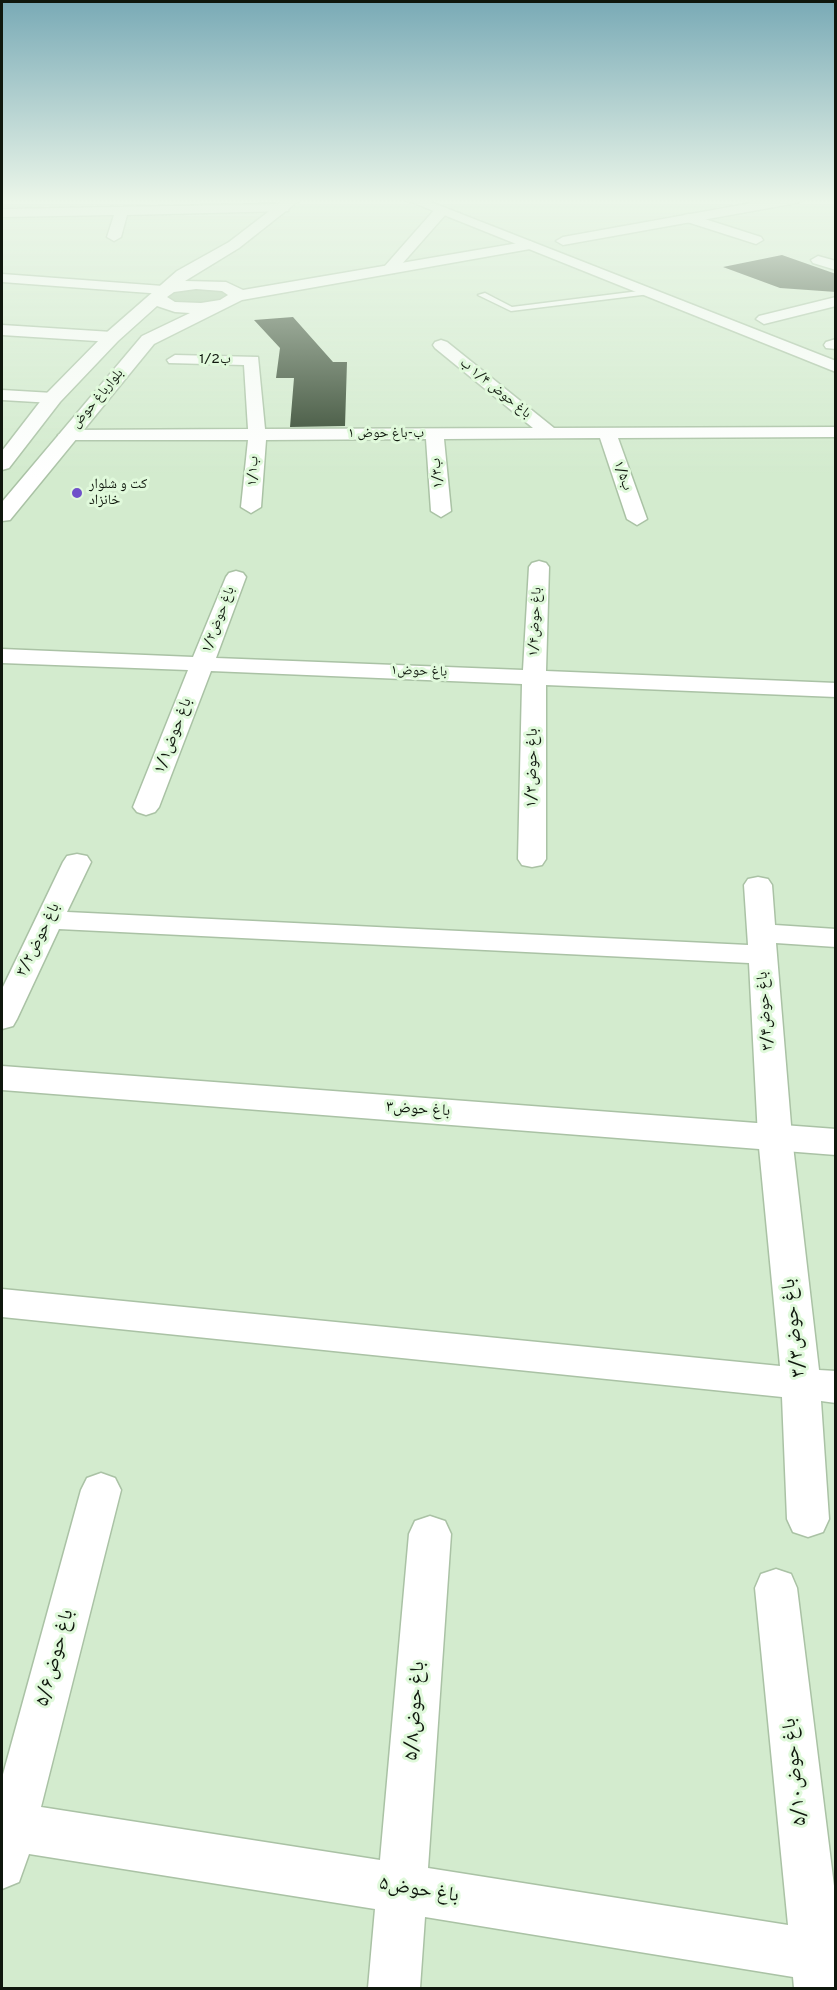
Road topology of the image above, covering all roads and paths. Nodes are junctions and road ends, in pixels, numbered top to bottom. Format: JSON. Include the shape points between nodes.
{"nodes":[{"id":1,"x":163,"y":292,"type":"joint"},
{"id":2,"x":235,"y":292,"type":"edge"},
{"id":3,"x":261,"y":292,"type":"edge"},
{"id":4,"x":647,"y":292,"type":"joint"},
{"id":5,"x":482,"y":295,"type":"dead end"},
{"id":6,"x":237,"y":296,"type":"junction"},
{"id":7,"x":836,"y":301,"type":"edge"},
{"id":8,"x":214,"y":307,"type":"junction"},
{"id":9,"x":511,"y":309,"type":"junction"},
{"id":10,"x":748,"y":313,"type":"dead end"},
{"id":11,"x":532,"y":318,"type":"dead end"},
{"id":12,"x":764,"y":319,"type":"junction"},
{"id":13,"x":2,"y":330,"type":"edge"},
{"id":14,"x":793,"y":330,"type":"dead end"},
{"id":15,"x":112,"y":337,"type":"junction"},
{"id":16,"x":812,"y":338,"type":"dead end"},
{"id":17,"x":441,"y":345,"type":"dead end"},
{"id":18,"x":834,"y":345,"type":"edge"},
{"id":19,"x":175,"y":360,"type":"dead end"},
{"id":20,"x":836,"y":367,"type":"edge"},
{"id":21,"x":2,"y":395,"type":"edge"},
{"id":22,"x":53,"y":398,"type":"junction"},
{"id":23,"x":607,"y":432,"type":"junction"},
{"id":24,"x":836,"y":432,"type":"edge"},
{"id":25,"x":550,"y":433,"type":"junction"},
{"id":26,"x":435,"y":434,"type":"junction"},
{"id":27,"x":66,"y":435,"type":"junction"},
{"id":28,"x":257,"y":435,"type":"junction"},
{"id":29,"x":2,"y":464,"type":"edge"},
{"id":30,"x":251,"y":507,"type":"dead end"},
{"id":31,"x":441,"y":511,"type":"dead end"},
{"id":32,"x":2,"y":515,"type":"edge"},
{"id":33,"x":637,"y":519,"type":"dead end"},
{"id":34,"x":539,"y":567,"type":"dead end"},
{"id":35,"x":236,"y":577,"type":"dead end"},
{"id":36,"x":2,"y":656,"type":"edge"},
{"id":37,"x":202,"y":664,"type":"junction"},
{"id":38,"x":534,"y":677,"type":"junction"},
{"id":39,"x":836,"y":690,"type":"edge"},
{"id":40,"x":146,"y":807,"type":"dead end"},
{"id":41,"x":532,"y":860,"type":"dead end"},
{"id":42,"x":77,"y":862,"type":"dead end"},
{"id":43,"x":758,"y":885,"type":"dead end"},
{"id":44,"x":48,"y":920,"type":"junction"},
{"id":45,"x":836,"y":938,"type":"edge"},
{"id":46,"x":762,"y":944,"type":"junction"},
{"id":47,"x":2,"y":1019,"type":"edge"},
{"id":48,"x":2,"y":1078,"type":"edge"},
{"id":49,"x":775,"y":1137,"type":"junction"},
{"id":50,"x":836,"y":1142,"type":"edge"},
{"id":51,"x":2,"y":1303,"type":"edge"},
{"id":52,"x":818,"y":1386,"type":"edge"},
{"id":53,"x":101,"y":1490,"type":"dead end"},
{"id":54,"x":808,"y":1519,"type":"dead end"},
{"id":55,"x":430,"y":1534,"type":"dead end"},
{"id":56,"x":776,"y":1588,"type":"dead end"},
{"id":57,"x":5,"y":1839,"type":"edge"},
{"id":58,"x":403,"y":1889,"type":"junction"},
{"id":59,"x":824,"y":1967,"type":"edge"},
{"id":60,"x":394,"y":1989,"type":"edge"}],
"edges":[{"from":1,"to":8,"type":"main road","via":[[165,305]]},
{"from":1,"to":15,"type":"main road","name":"بلوارباغ حوض"},
{"from":2,"to":6,"type":"main road"},
{"from":3,"to":6,"type":"main road","name":"بلوارباغ حوض"},
{"from":4,"to":9,"type":"lane"},
{"from":4,"to":20,"type":"main road"},
{"from":5,"to":9,"type":"lane"},
{"from":6,"to":8,"type":"main road","name":"بلوارباغ حوض"},
{"from":7,"to":12,"type":"street"},
{"from":8,"to":27,"type":"main road","name":"بلوارباغ حوض","via":[[148,340]]},
{"from":9,"to":11,"type":"lane"},
{"from":10,"to":12,"type":"main road"},
{"from":12,"to":14,"type":"main road"},
{"from":13,"to":15,"type":"street"},
{"from":15,"to":22,"type":"main road","name":"بلوارباغ حوض"},
{"from":16,"to":18,"type":"main road"},
{"from":17,"to":25,"type":"street","name":"باغ حوض ۱/۴ ب"},
{"from":19,"to":28,"type":"street","name":"1/2ب","via":[[252,360]]},
{"from":21,"to":22,"type":"street"},
{"from":22,"to":29,"type":"main road","name":"بلوارباغ حوض"},
{"from":23,"to":24,"type":"street","name":"۱ ب-باغ حوض"},
{"from":23,"to":25,"type":"street","name":"۱ ب-باغ حوض"},
{"from":23,"to":33,"type":"street","name":"ب۱/۵"},
{"from":25,"to":26,"type":"street","name":"۱ ب-باغ حوض"},
{"from":26,"to":28,"type":"street","name":"۱ ب-باغ حوض"},
{"from":26,"to":31,"type":"street","name":"ب۱/۳"},
{"from":27,"to":28,"type":"street","name":"۱ ب-باغ حوض"},
{"from":27,"to":32,"type":"main road","name":"بلوارباغ حوض"},
{"from":28,"to":30,"type":"street","name":"ب۱/۱"},
{"from":34,"to":38,"type":"street","name":"باغ حوض۱/۴"},
{"from":35,"to":37,"type":"street","name":"باغ حوض۱/۲"},
{"from":36,"to":37,"type":"street","name":"باغ حوض۱"},
{"from":37,"to":38,"type":"street","name":"باغ حوض۱"},
{"from":37,"to":40,"type":"street","name":"باغ حوض۱/۱"},
{"from":38,"to":39,"type":"street","name":"باغ حوض۱"},
{"from":38,"to":41,"type":"street","name":"باغ حوض۱/۳"},
{"from":42,"to":44,"type":"street","name":"باغ حوض۳/۲"},
{"from":43,"to":46,"type":"street","name":"باغ حوض۳/۴"},
{"from":44,"to":46,"type":"street"},
{"from":44,"to":47,"type":"street","name":"باغ حوض۳/۲"},
{"from":45,"to":46,"type":"street"},
{"from":46,"to":49,"type":"street","name":"باغ حوض۳/۴"},
{"from":48,"to":49,"type":"main road","name":"باغ حوض۳"},
{"from":49,"to":50,"type":"main road","name":"باغ حوض۳"},
{"from":49,"to":52,"type":"street","name":"باغ حوض۳/۳"},
{"from":51,"to":52,"type":"street"},
{"from":52,"to":54,"type":"street","name":"باغ حوض۳/۳"},
{"from":53,"to":57,"type":"street","name":"باغ حوض۵/۶"},
{"from":55,"to":58,"type":"street","name":"باغ حوض۵/۸"},
{"from":56,"to":59,"type":"street","name":"باغ حوض۵/۱۰"},
{"from":57,"to":58,"type":"street","name":"باغ حوض۵"},
{"from":58,"to":59,"type":"street","name":"باغ حوض۵"},
{"from":58,"to":60,"type":"street","name":"باغ حوض۵/۸"}]}
